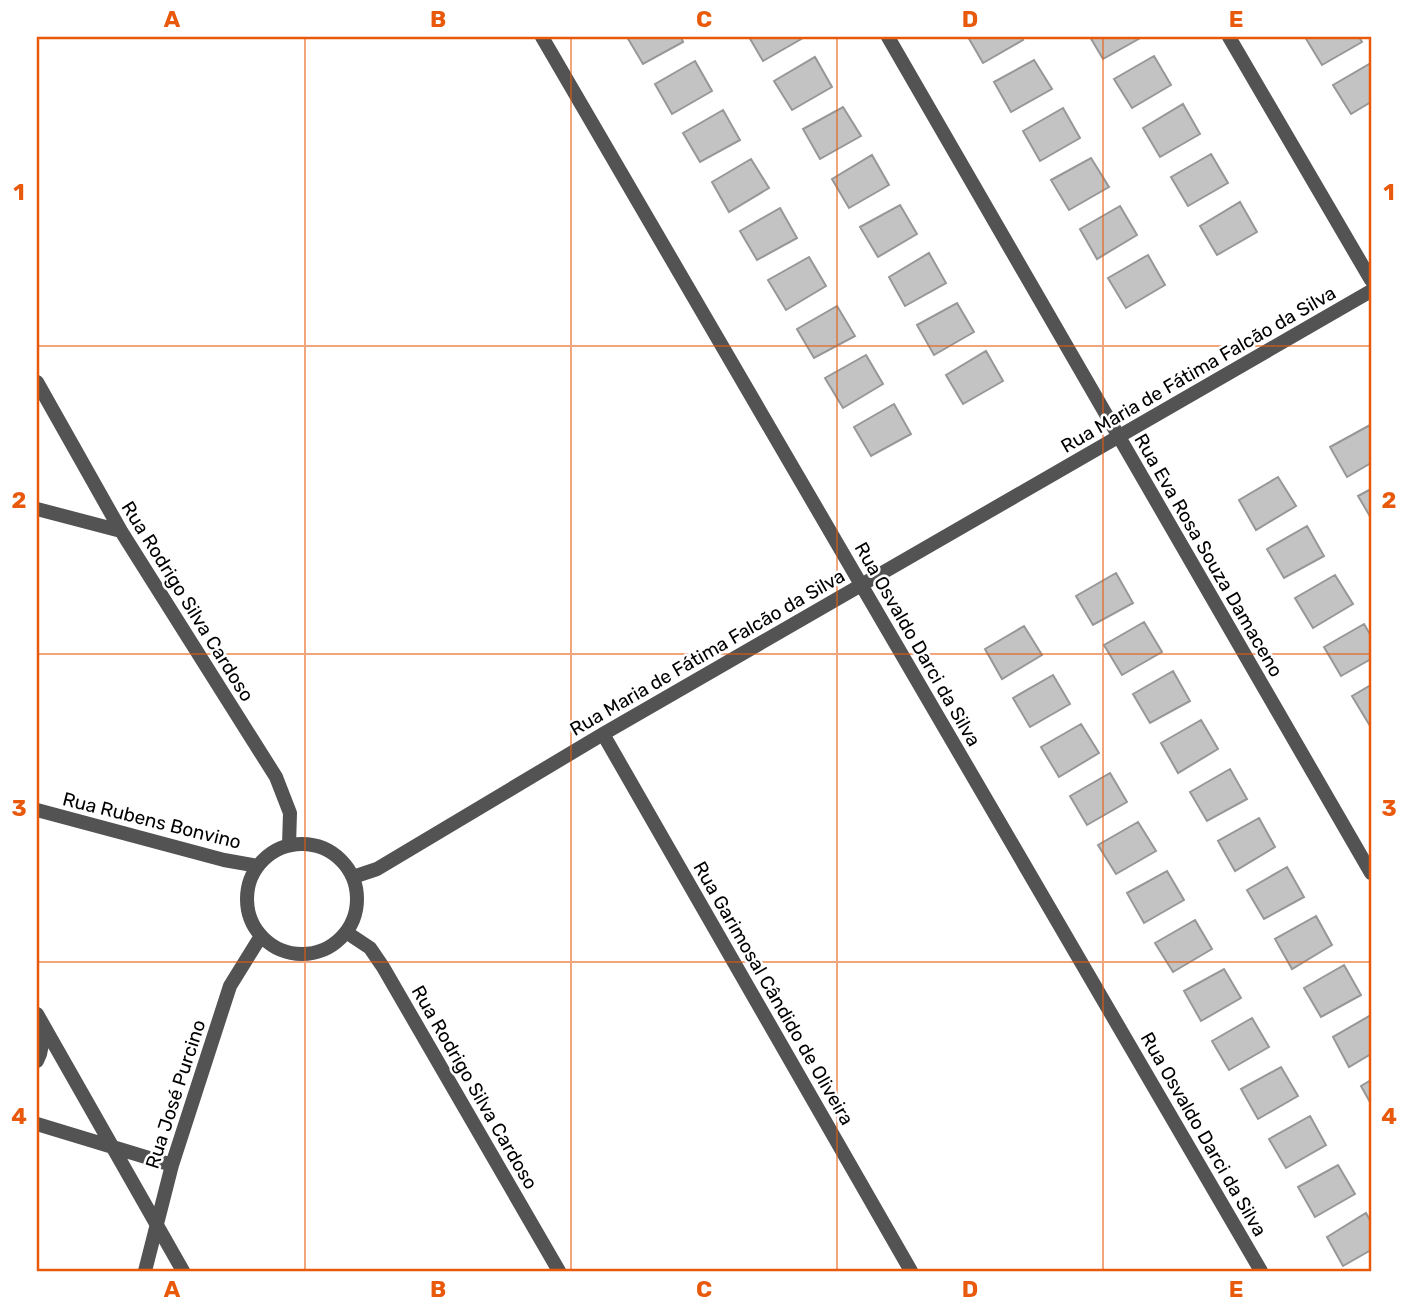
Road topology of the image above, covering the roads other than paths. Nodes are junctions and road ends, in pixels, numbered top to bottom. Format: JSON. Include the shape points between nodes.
{"nodes":[{"id":1,"x":542,"y":37,"type":"edge"},
{"id":2,"x":888,"y":37,"type":"edge"},
{"id":3,"x":1229,"y":37,"type":"edge"},
{"id":4,"x":1371,"y":280,"type":"edge"},
{"id":5,"x":1371,"y":291,"type":"edge"},
{"id":6,"x":37,"y":382,"type":"edge"},
{"id":7,"x":1119,"y":436,"type":"junction"},
{"id":8,"x":37,"y":509,"type":"edge"},
{"id":9,"x":121,"y":531,"type":"junction"},
{"id":10,"x":862,"y":585,"type":"junction"},
{"id":11,"x":603,"y":734,"type":"junction"},
{"id":12,"x":37,"y":810,"type":"edge"},
{"id":13,"x":289,"y":845,"type":"junction"},
{"id":14,"x":257,"y":866,"type":"junction"},
{"id":15,"x":1371,"y":873,"type":"edge"},
{"id":16,"x":353,"y":877,"type":"junction"},
{"id":17,"x":346,"y":932,"type":"junction"},
{"id":18,"x":261,"y":936,"type":"junction"},
{"id":19,"x":37,"y":1014,"type":"edge"},
{"id":20,"x":46,"y":1030,"type":"junction"},
{"id":21,"x":37,"y":1061,"type":"edge"},
{"id":22,"x":37,"y":1124,"type":"edge"},
{"id":23,"x":113,"y":1147,"type":"junction"},
{"id":24,"x":172,"y":1165,"type":"junction"},
{"id":25,"x":156,"y":1223,"type":"junction"},
{"id":26,"x":145,"y":1271,"type":"edge"},
{"id":27,"x":183,"y":1271,"type":"edge"},
{"id":28,"x":559,"y":1271,"type":"edge"},
{"id":29,"x":911,"y":1271,"type":"edge"},
{"id":30,"x":1261,"y":1271,"type":"edge"}],
"edges":[{"from":1,"to":10,"type":"street","name":"Rua Osvaldo Darci da Silva"},
{"from":2,"to":7,"type":"street","name":"Rua Eva Rosa Souza Damaceno"},
{"from":3,"to":4,"type":"street"},
{"from":5,"to":7,"type":"street","name":"Rua Maria de Fátima Falcão da Silva"},
{"from":6,"to":9,"type":"street","name":"Rua Rodrigo Silva Cardoso"},
{"from":7,"to":10,"type":"street","name":"Rua Maria de Fátima Falcão da Silva"},
{"from":7,"to":15,"type":"street","name":"Rua Eva Rosa Souza Damaceno"},
{"from":8,"to":9,"type":"street"},
{"from":9,"to":13,"type":"street","name":"Rua Rodrigo Silva Cardoso","via":[[276,777],[290,813]]},
{"from":10,"to":11,"type":"street","name":"Rua Maria de Fátima Falcão da Silva"},
{"from":10,"to":30,"type":"street","name":"Rua Osvaldo Darci da Silva"},
{"from":11,"to":16,"type":"street","name":"Rua Maria de Fátima Falcão da Silva","via":[[377,869]]},
{"from":11,"to":29,"type":"street","name":"Rua Garimosal Cândido de Oliveira"},
{"from":12,"to":14,"type":"street","name":"Rua Rubens Bonvino"},
{"from":13,"to":14,"type":"street"},
{"from":13,"to":16,"type":"street","via":[[327,849],[343,861]]},
{"from":14,"to":18,"type":"street","via":[[248,882],[246,902],[250,920]]},
{"from":16,"to":17,"type":"street","via":[[358,896]]},
{"from":17,"to":18,"type":"street","via":[[314,953],[295,954],[276,948]]},
{"from":17,"to":28,"type":"street","name":"Rua Rodrigo Silva Cardoso","via":[[370,947],[383,967]]},
{"from":18,"to":24,"type":"street","name":"Rua José Purcino","via":[[230,986]]},
{"from":19,"to":20,"type":"street"},
{"from":20,"to":21,"type":"street"},
{"from":20,"to":23,"type":"street"},
{"from":22,"to":23,"type":"street"},
{"from":23,"to":24,"type":"street"},
{"from":23,"to":25,"type":"street"},
{"from":24,"to":25,"type":"street","name":"Rua José Purcino"},
{"from":25,"to":26,"type":"street","name":"Rua José Purcino"},
{"from":25,"to":27,"type":"street"}]}
